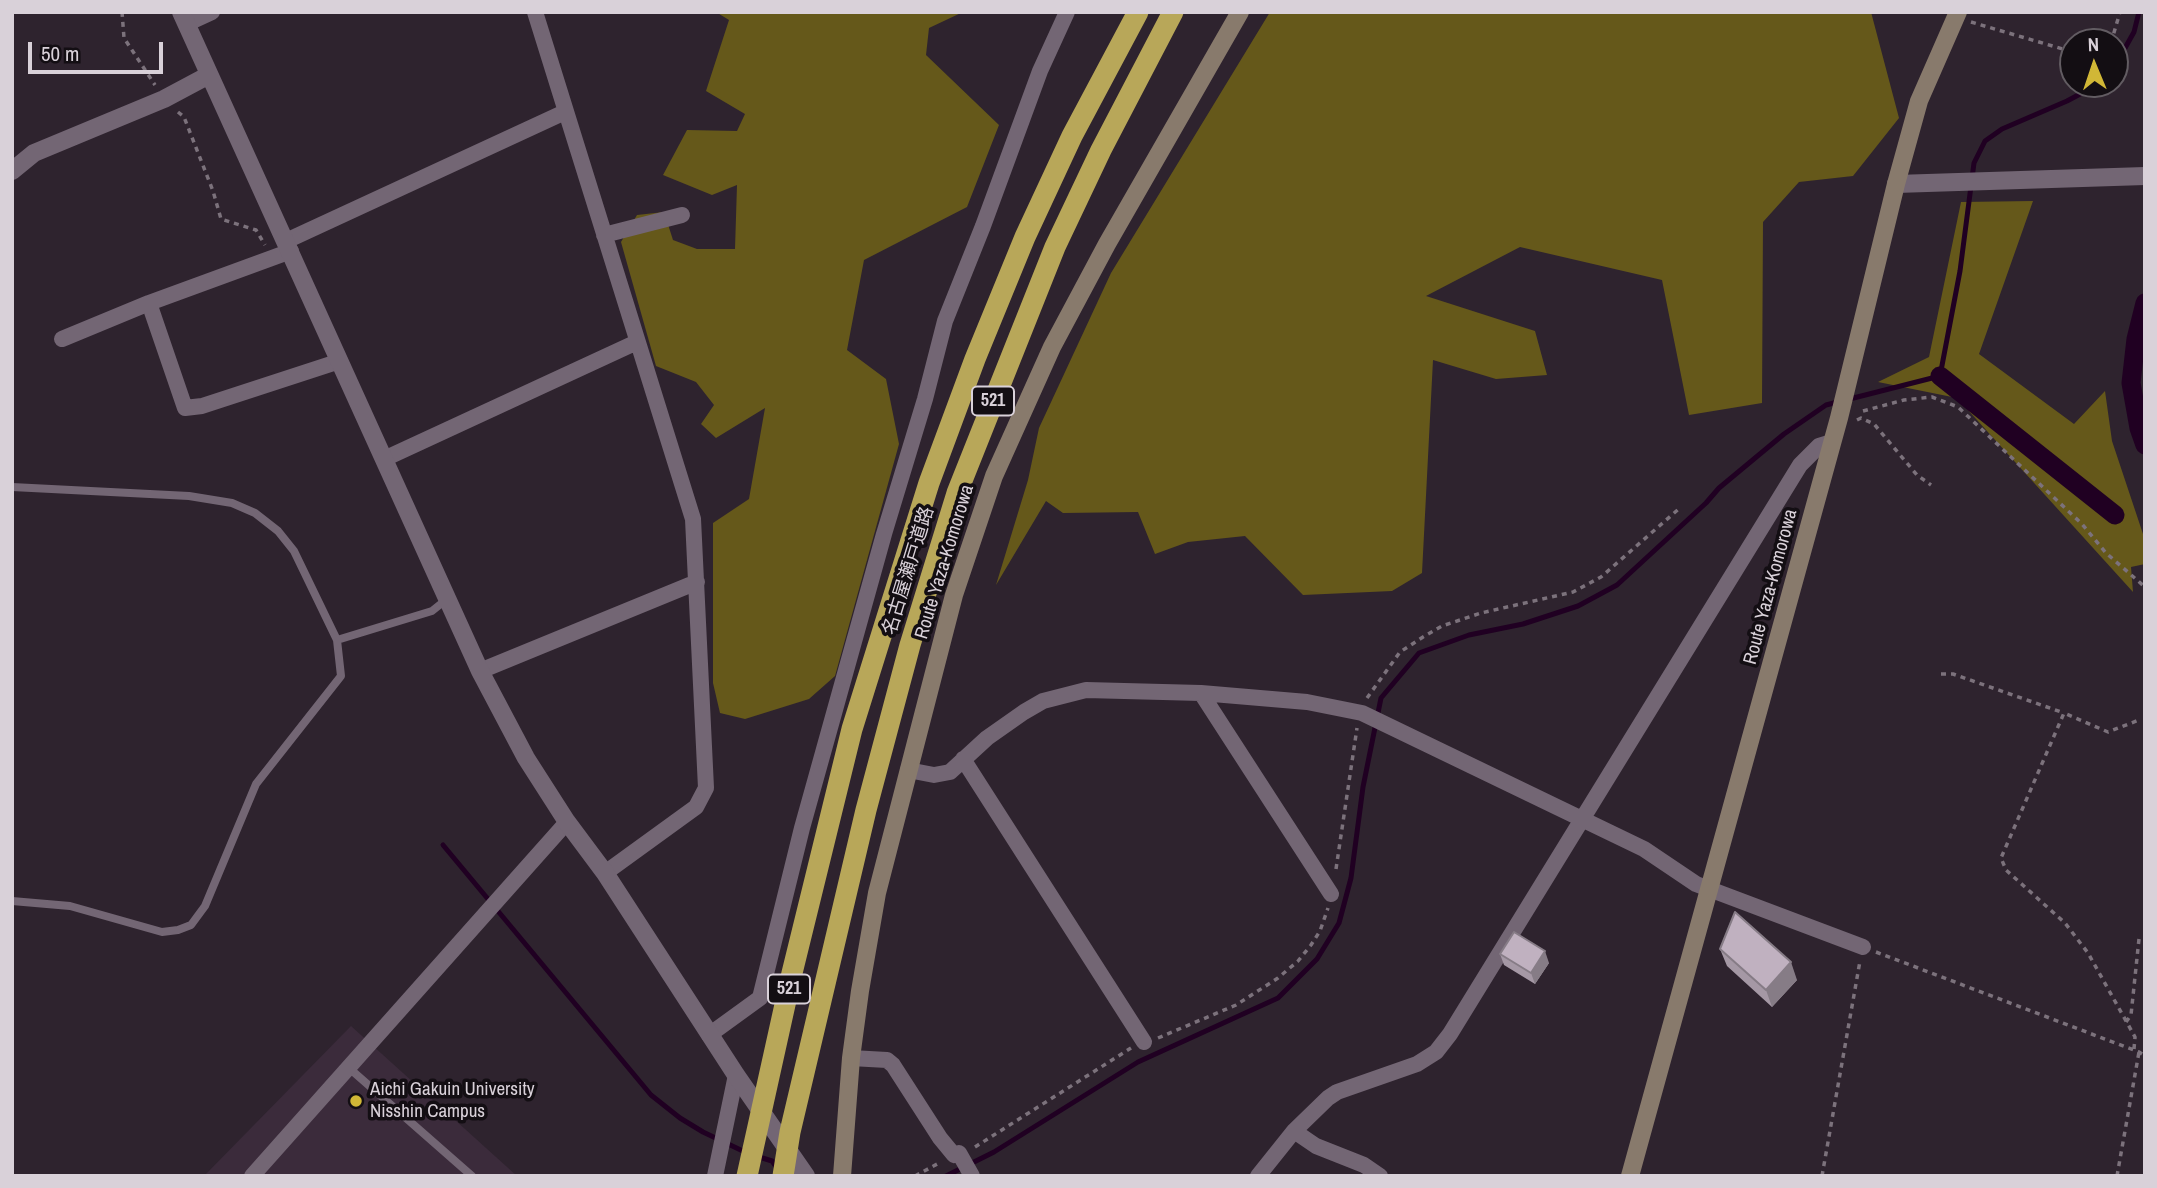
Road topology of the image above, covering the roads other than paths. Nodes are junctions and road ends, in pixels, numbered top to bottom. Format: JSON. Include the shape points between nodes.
{"nodes":[{"id":1,"x":212,"y":12,"type":"edge"},
{"id":2,"x":535,"y":12,"type":"edge"},
{"id":3,"x":1067,"y":12,"type":"edge"},
{"id":4,"x":1138,"y":12,"type":"edge"},
{"id":5,"x":1173,"y":12,"type":"edge"},
{"id":6,"x":1240,"y":12,"type":"edge"},
{"id":7,"x":1956,"y":15,"type":"edge"},
{"id":8,"x":184,"y":18,"type":"edge"},
{"id":9,"x":209,"y":75,"type":"junction"},
{"id":10,"x":565,"y":112,"type":"junction"},
{"id":11,"x":12,"y":172,"type":"edge"},
{"id":12,"x":2145,"y":176,"type":"edge"},
{"id":13,"x":1896,"y":184,"type":"junction"},
{"id":14,"x":682,"y":215,"type":"dead end"},
{"id":15,"x":604,"y":235,"type":"junction"},
{"id":16,"x":288,"y":246,"type":"junction"},
{"id":17,"x":149,"y":303,"type":"junction"},
{"id":18,"x":62,"y":339,"type":"dead end"},
{"id":19,"x":637,"y":342,"type":"junction"},
{"id":20,"x":340,"y":361,"type":"junction"},
{"id":21,"x":1832,"y":442,"type":"junction"},
{"id":22,"x":384,"y":459,"type":"junction"},
{"id":23,"x":12,"y":487,"type":"edge"},
{"id":24,"x":697,"y":582,"type":"junction"},
{"id":25,"x":447,"y":599,"type":"junction"},
{"id":26,"x":337,"y":640,"type":"junction"},
{"id":27,"x":480,"y":671,"type":"junction"},
{"id":28,"x":1201,"y":693,"type":"junction"},
{"id":29,"x":964,"y":759,"type":"junction"},
{"id":30,"x":908,"y":770,"type":"junction"},
{"id":31,"x":1580,"y":819,"type":"junction"},
{"id":32,"x":567,"y":821,"type":"junction"},
{"id":33,"x":605,"y":873,"type":"junction"},
{"id":34,"x":1711,"y":889,"type":"junction"},
{"id":35,"x":1331,"y":894,"type":"dead end"},
{"id":36,"x":12,"y":901,"type":"edge"},
{"id":37,"x":1863,"y":947,"type":"road end"},
{"id":38,"x":709,"y":1035,"type":"junction"},
{"id":39,"x":1144,"y":1042,"type":"dead end"},
{"id":40,"x":851,"y":1058,"type":"junction"},
{"id":41,"x":349,"y":1068,"type":"junction"},
{"id":42,"x":736,"y":1075,"type":"junction"},
{"id":43,"x":1294,"y":1131,"type":"junction"},
{"id":44,"x":972,"y":1175,"type":"edge"},
{"id":45,"x":252,"y":1176,"type":"edge"},
{"id":46,"x":472,"y":1176,"type":"edge"},
{"id":47,"x":715,"y":1176,"type":"edge"},
{"id":48,"x":747,"y":1176,"type":"edge"},
{"id":49,"x":783,"y":1176,"type":"edge"},
{"id":50,"x":806,"y":1176,"type":"edge"},
{"id":51,"x":842,"y":1176,"type":"edge"},
{"id":52,"x":1258,"y":1176,"type":"edge"},
{"id":53,"x":1380,"y":1176,"type":"edge"},
{"id":54,"x":1630,"y":1176,"type":"edge"}],
"edges":[{"from":1,"to":8,"type":"street"},
{"from":2,"to":10,"type":"street"},
{"from":3,"to":38,"type":"street","via":[[945,321],[802,828],[760,998]]},
{"from":4,"to":48,"type":"highway","name":"名古屋瀬戸道路","number":"521","via":[[1025,237],[929,483],[852,729]]},
{"from":5,"to":49,"type":"highway","name":"名古屋瀬戸道路","number":"521","via":[[1055,247],[954,505],[866,810]]},
{"from":6,"to":30,"type":"main road","name":"Route Yaza-Komorowa","via":[[1052,347],[994,476],[954,594]]},
{"from":7,"to":13,"type":"main road","name":"Route Yaza-Komorowa","via":[[1919,101]]},
{"from":8,"to":9,"type":"street"},
{"from":9,"to":11,"type":"street","via":[[164,99],[34,153]]},
{"from":9,"to":16,"type":"street"},
{"from":10,"to":15,"type":"street"},
{"from":10,"to":16,"type":"street"},
{"from":12,"to":13,"type":"street"},
{"from":13,"to":21,"type":"main road","name":"Route Yaza-Komorowa"},
{"from":14,"to":15,"type":"street"},
{"from":15,"to":19,"type":"street"},
{"from":16,"to":17,"type":"street","via":[[273,257]]},
{"from":16,"to":20,"type":"street"},
{"from":17,"to":18,"type":"street"},
{"from":17,"to":20,"type":"street","via":[[185,408],[202,407]]},
{"from":19,"to":22,"type":"street"},
{"from":19,"to":24,"type":"street","via":[[693,519]]},
{"from":20,"to":22,"type":"street"},
{"from":21,"to":31,"type":"street","via":[[1819,446],[1800,465]]},
{"from":21,"to":34,"type":"main road","name":"Route Yaza-Komorowa"},
{"from":22,"to":25,"type":"street"},
{"from":23,"to":26,"type":"lane","via":[[189,496],[232,503],[255,513],[294,551]]},
{"from":24,"to":27,"type":"street"},
{"from":24,"to":33,"type":"street","via":[[706,788],[696,807]]},
{"from":25,"to":26,"type":"lane","via":[[432,611]]},
{"from":25,"to":27,"type":"street"},
{"from":26,"to":36,"type":"lane","via":[[341,676],[256,784],[205,906],[191,925],[162,932],[70,906]]},
{"from":27,"to":32,"type":"street","via":[[526,758]]},
{"from":28,"to":29,"type":"street","via":[[1086,690],[1062,695],[1024,712]]},
{"from":28,"to":31,"type":"street","via":[[1307,702],[1362,713]]},
{"from":28,"to":35,"type":"street"},
{"from":29,"to":30,"type":"street","via":[[943,774]]},
{"from":29,"to":39,"type":"street"},
{"from":30,"to":40,"type":"main road","name":"Route Yaza-Komorowa","via":[[877,893]]},
{"from":31,"to":34,"type":"street","via":[[1644,849]]},
{"from":31,"to":43,"type":"street","via":[[1436,1052],[1337,1092]]},
{"from":32,"to":33,"type":"street"},
{"from":32,"to":41,"type":"street"},
{"from":33,"to":38,"type":"street"},
{"from":34,"to":37,"type":"street"},
{"from":34,"to":54,"type":"main road","name":"Route Yaza-Komorowa"},
{"from":38,"to":42,"type":"street"},
{"from":40,"to":44,"type":"street","via":[[887,1060],[893,1065],[940,1138],[954,1155],[959,1153]]},
{"from":40,"to":51,"type":"main road","name":"Route Yaza-Komorowa"},
{"from":41,"to":45,"type":"street"},
{"from":41,"to":46,"type":"lane"},
{"from":42,"to":47,"type":"street"},
{"from":42,"to":50,"type":"street"},
{"from":43,"to":52,"type":"street"},
{"from":43,"to":53,"type":"street"}]}
